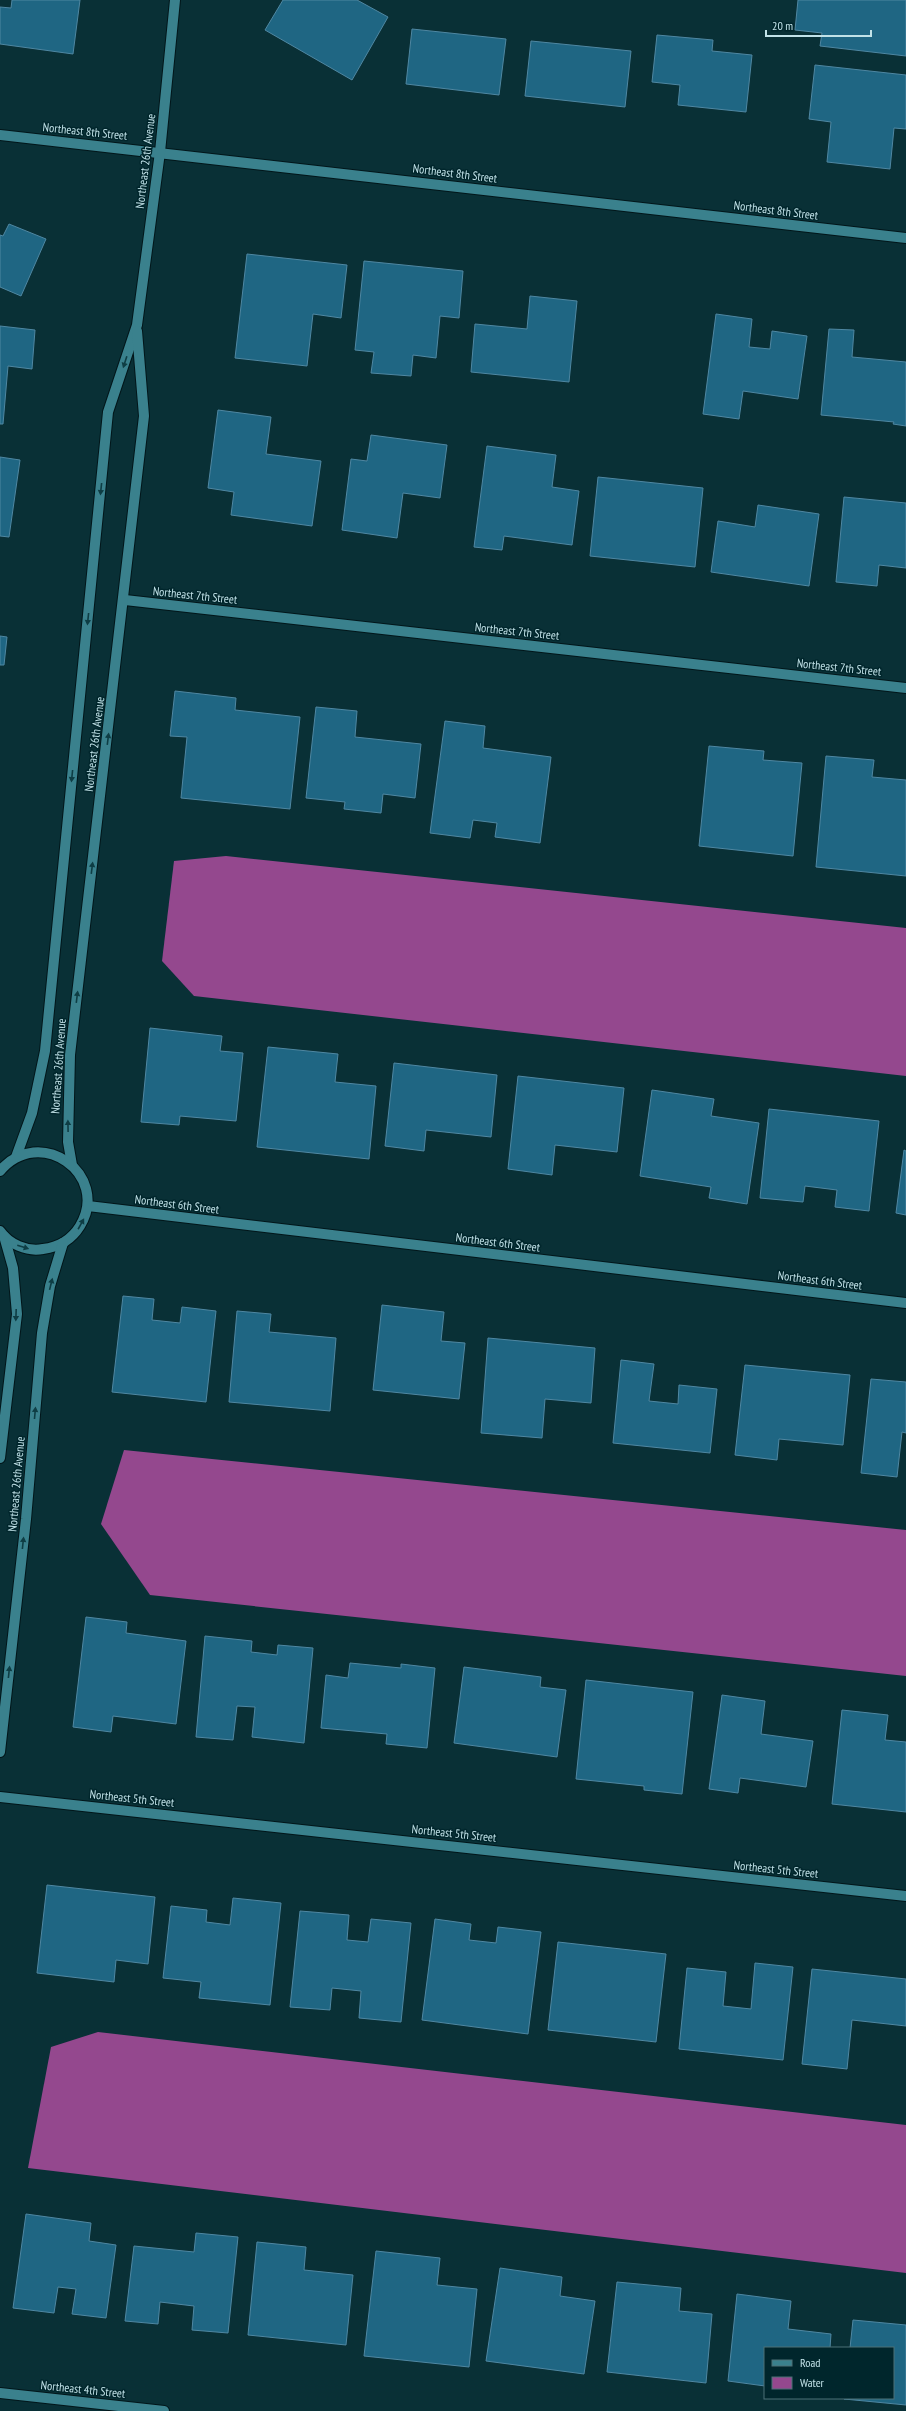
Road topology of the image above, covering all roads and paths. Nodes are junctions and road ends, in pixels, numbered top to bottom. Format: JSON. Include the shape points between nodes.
{"nodes":[{"id":1,"x":175,"y":0,"type":"edge"},
{"id":2,"x":0,"y":135,"type":"edge"},
{"id":3,"x":160,"y":152,"type":"junction"},
{"id":4,"x":906,"y":238,"type":"edge"},
{"id":5,"x":137,"y":325,"type":"junction"},
{"id":6,"x":124,"y":600,"type":"junction"},
{"id":7,"x":906,"y":688,"type":"edge"},
{"id":8,"x":16,"y":1157,"type":"junction"},
{"id":9,"x":72,"y":1165,"type":"junction"},
{"id":10,"x":0,"y":1171,"type":"edge"},
{"id":11,"x":88,"y":1206,"type":"junction"},
{"id":12,"x":2,"y":1233,"type":"edge"},
{"id":13,"x":63,"y":1243,"type":"junction"},
{"id":14,"x":906,"y":1303,"type":"edge"},
{"id":15,"x":0,"y":1458,"type":"edge"},
{"id":16,"x":0,"y":1752,"type":"edge"},
{"id":17,"x":0,"y":1797,"type":"edge"},
{"id":18,"x":906,"y":1896,"type":"edge"},
{"id":19,"x":0,"y":2392,"type":"edge"},
{"id":20,"x":164,"y":2411,"type":"edge"}],
"edges":[{"from":1,"to":3,"type":"street","name":"Northeast 26th Avenue"},
{"from":2,"to":3,"type":"street","name":"Northeast 8th Street"},
{"from":3,"to":4,"type":"street","name":"Northeast 8th Street"},
{"from":3,"to":5,"type":"street","name":"Northeast 26th Avenue"},
{"from":5,"to":6,"type":"street","name":"Northeast 26th Avenue","via":[[144,416]]},
{"from":5,"to":8,"type":"street","name":"Northeast 26th Avenue","one_way":true,"via":[[108,412],[45,1051],[32,1112]]},
{"from":6,"to":7,"type":"street","name":"Northeast 7th Street"},
{"from":9,"to":6,"type":"street","name":"Northeast 26th Avenue","one_way":true,"via":[[68,1142],[70,1055]]},
{"from":8,"to":9,"type":"street","via":[[30,1152],[45,1152],[59,1156]]},
{"from":8,"to":10,"type":"street"},
{"from":9,"to":11,"type":"street","via":[[87,1191]]},
{"from":13,"to":11,"type":"street","one_way":true,"via":[[75,1234]]},
{"from":11,"to":14,"type":"street","name":"Northeast 6th Street"},
{"from":12,"to":13,"type":"street","one_way":true,"via":[[14,1244],[38,1250]]},
{"from":12,"to":15,"type":"street","name":"Northeast 26th Avenue","one_way":true,"via":[[13,1268],[17,1314]]},
{"from":16,"to":13,"type":"street","name":"Northeast 26th Avenue","one_way":true,"via":[[26,1519],[42,1333],[50,1286]]},
{"from":17,"to":18,"type":"street","name":"Northeast 5th Street"},
{"from":19,"to":20,"type":"street","name":"Northeast 4th Street"}]}
